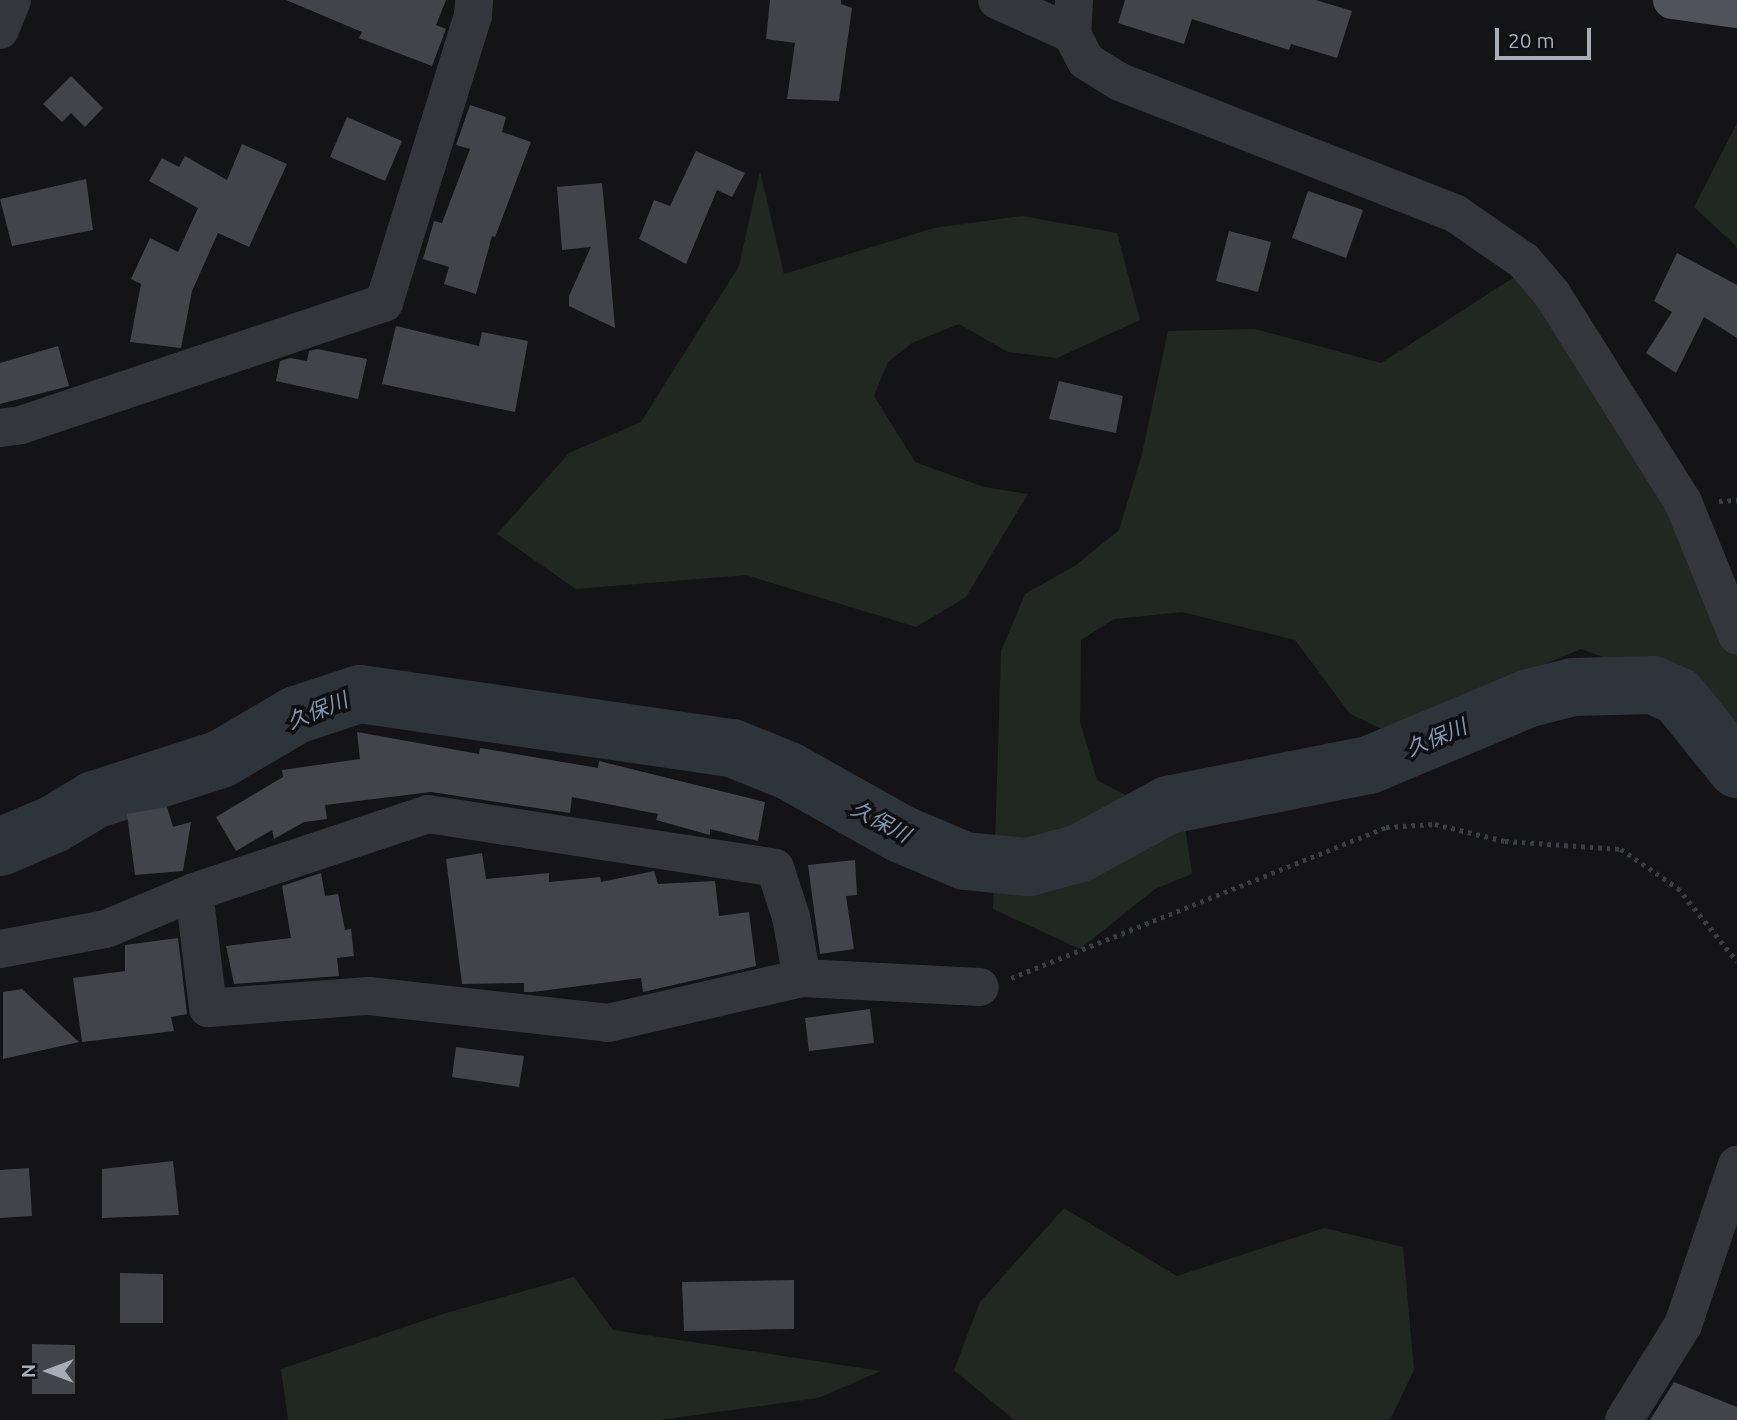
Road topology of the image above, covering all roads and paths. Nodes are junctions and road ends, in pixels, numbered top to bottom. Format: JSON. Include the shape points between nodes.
{"nodes":[{"id":1,"x":474,"y":0,"type":"edge"},
{"id":2,"x":997,"y":0,"type":"edge"},
{"id":3,"x":1672,"y":0,"type":"edge"},
{"id":4,"x":1737,"y":9,"type":"edge"},
{"id":5,"x":1073,"y":17,"type":"edge"},
{"id":6,"x":0,"y":428,"type":"edge"},
{"id":7,"x":1737,"y":635,"type":"edge"},
{"id":8,"x":194,"y":892,"type":"junction"},
{"id":9,"x":0,"y":949,"type":"edge"},
{"id":10,"x":1737,"y":961,"type":"edge"},
{"id":11,"x":802,"y":978,"type":"junction"},
{"id":12,"x":980,"y":987,"type":"joint"},
{"id":13,"x":1737,"y":1165,"type":"edge"},
{"id":14,"x":1624,"y":1420,"type":"edge"}],
"edges":[{"from":1,"to":6,"type":"street","via":[[473,16],[384,303]]},
{"from":2,"to":5,"type":"street"},
{"from":3,"to":4,"type":"main road"},
{"from":5,"to":7,"type":"street","via":[[1086,61],[1120,82],[1456,214],[1524,261],[1552,294],[1683,502]]},
{"from":8,"to":9,"type":"street","via":[[106,929]]},
{"from":8,"to":11,"type":"street","via":[[428,814],[775,868],[791,917]]},
{"from":8,"to":11,"type":"street","via":[[208,1008],[369,996],[608,1023]]},
{"from":10,"to":12,"type":"path","via":[[1678,888],[1621,849],[1505,841],[1435,824],[1386,827]]},
{"from":11,"to":12,"type":"street"},
{"from":13,"to":14,"type":"street","via":[[1683,1325]]}]}
